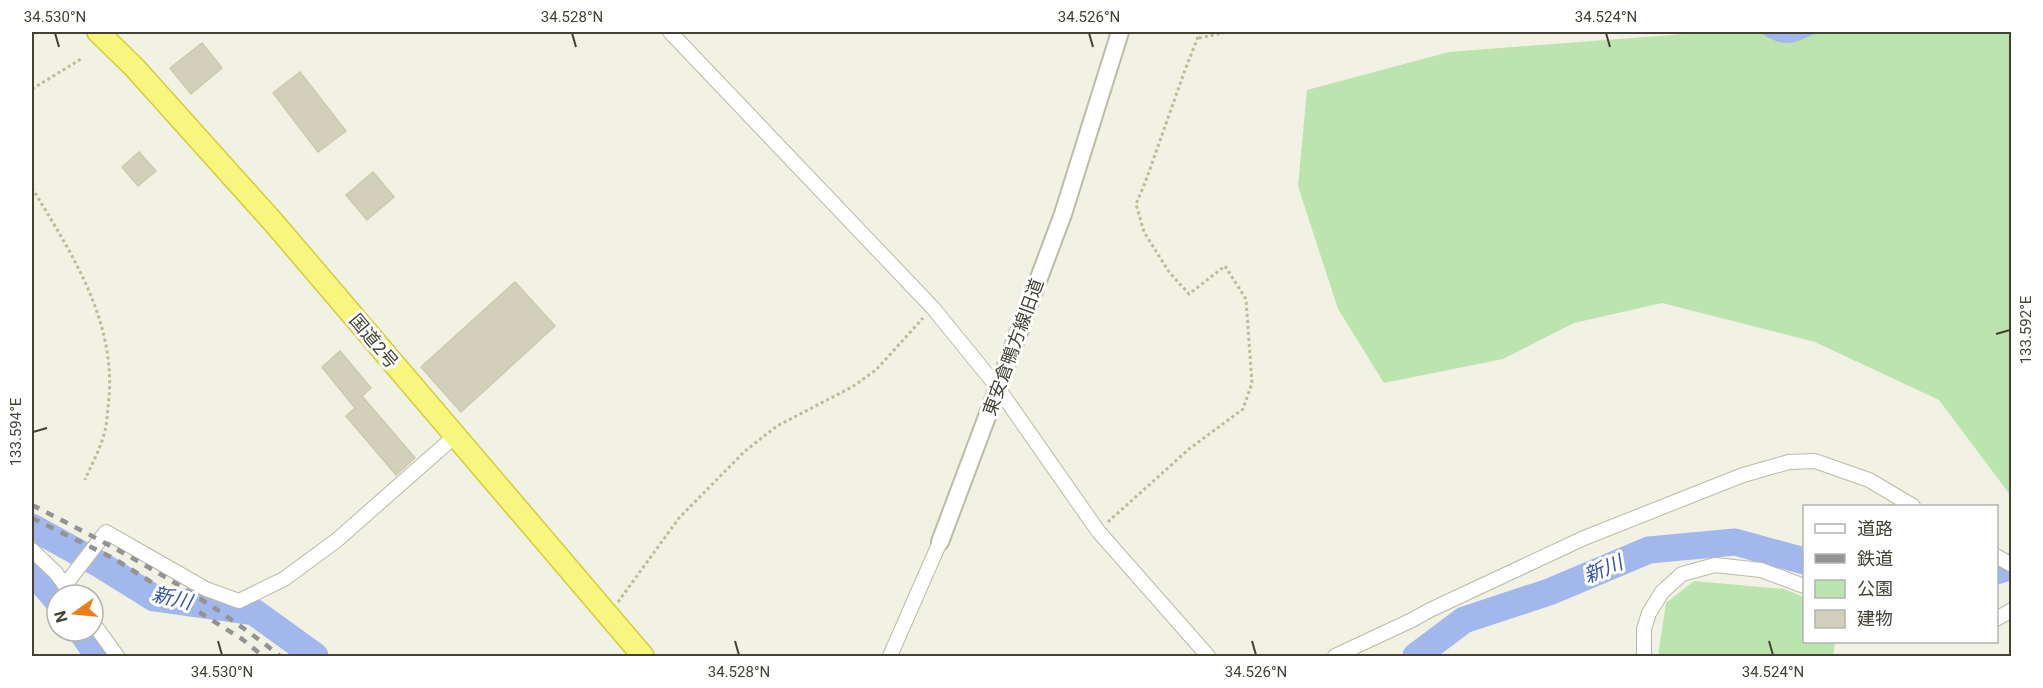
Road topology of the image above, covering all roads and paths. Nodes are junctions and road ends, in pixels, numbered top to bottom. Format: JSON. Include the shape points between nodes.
{"nodes":[{"id":1,"x":98,"y":32,"type":"edge"},
{"id":2,"x":670,"y":32,"type":"edge"},
{"id":3,"x":1120,"y":32,"type":"edge"},
{"id":4,"x":1200,"y":32,"type":"edge"},
{"id":5,"x":1227,"y":32,"type":"edge"},
{"id":6,"x":1199,"y":38,"type":"junction"},
{"id":7,"x":81,"y":59,"type":"dead end"},
{"id":8,"x":32,"y":89,"type":"edge"},
{"id":9,"x":32,"y":188,"type":"edge"},
{"id":10,"x":933,"y":308,"type":"junction"},
{"id":11,"x":998,"y":388,"type":"junction"},
{"id":12,"x":455,"y":436,"type":"junction"},
{"id":13,"x":85,"y":480,"type":"dead end"},
{"id":14,"x":1910,"y":505,"type":"edge"},
{"id":15,"x":1098,"y":531,"type":"junction"},
{"id":16,"x":940,"y":542,"type":"joint"},
{"id":17,"x":32,"y":550,"type":"edge"},
{"id":18,"x":1998,"y":557,"type":"edge"},
{"id":19,"x":2012,"y":565,"type":"edge"},
{"id":20,"x":64,"y":583,"type":"edge"},
{"id":21,"x":73,"y":583,"type":"edge"},
{"id":22,"x":1803,"y":586,"type":"edge"},
{"id":23,"x":2012,"y":610,"type":"edge"},
{"id":24,"x":608,"y":616,"type":"junction"},
{"id":25,"x":1998,"y":618,"type":"edge"},
{"id":26,"x":105,"y":640,"type":"edge"},
{"id":27,"x":117,"y":657,"type":"edge"},
{"id":28,"x":643,"y":657,"type":"edge"},
{"id":29,"x":890,"y":657,"type":"edge"},
{"id":30,"x":1208,"y":657,"type":"edge"},
{"id":31,"x":1335,"y":657,"type":"edge"},
{"id":32,"x":1644,"y":657,"type":"edge"}],
"edges":[{"from":1,"to":12,"type":"highway","name":"国道2号","via":[[274,223]]},
{"from":2,"to":10,"type":"street"},
{"from":3,"to":11,"type":"street","name":"東安倉鴨方線旧道","via":[[1063,214]]},
{"from":4,"to":6,"type":"path"},
{"from":5,"to":6,"type":"path"},
{"from":6,"to":15,"type":"path","via":[[1136,204],[1144,232],[1169,272],[1189,294],[1225,266],[1246,299],[1252,382],[1243,409],[1189,449]]},
{"from":7,"to":8,"type":"path"},
{"from":9,"to":13,"type":"path","via":[[74,258],[98,312],[108,350],[111,391],[105,433]]},
{"from":10,"to":11,"type":"street"},
{"from":10,"to":24,"type":"path","via":[[876,370],[777,426],[744,451],[678,518]]},
{"from":11,"to":15,"type":"street"},
{"from":11,"to":16,"type":"street","name":"東安倉鴨方線旧道"},
{"from":12,"to":21,"type":"street","via":[[337,540],[284,579],[239,601],[206,589],[106,532]]},
{"from":12,"to":24,"type":"highway","name":"国道2号"},
{"from":14,"to":31,"type":"street","via":[[1869,480],[1815,461],[1789,462],[1743,475],[1584,538]]},
{"from":15,"to":30,"type":"street"},
{"from":16,"to":29,"type":"street","name":"東安倉鴨方線旧道"},
{"from":17,"to":20,"type":"street"},
{"from":18,"to":19,"type":"street"},
{"from":22,"to":32,"type":"street","via":[[1761,570],[1715,565],[1682,574],[1662,592],[1649,613],[1644,629]]},
{"from":23,"to":25,"type":"street"},
{"from":24,"to":28,"type":"highway","name":"国道2号"},
{"from":26,"to":27,"type":"street"}]}
